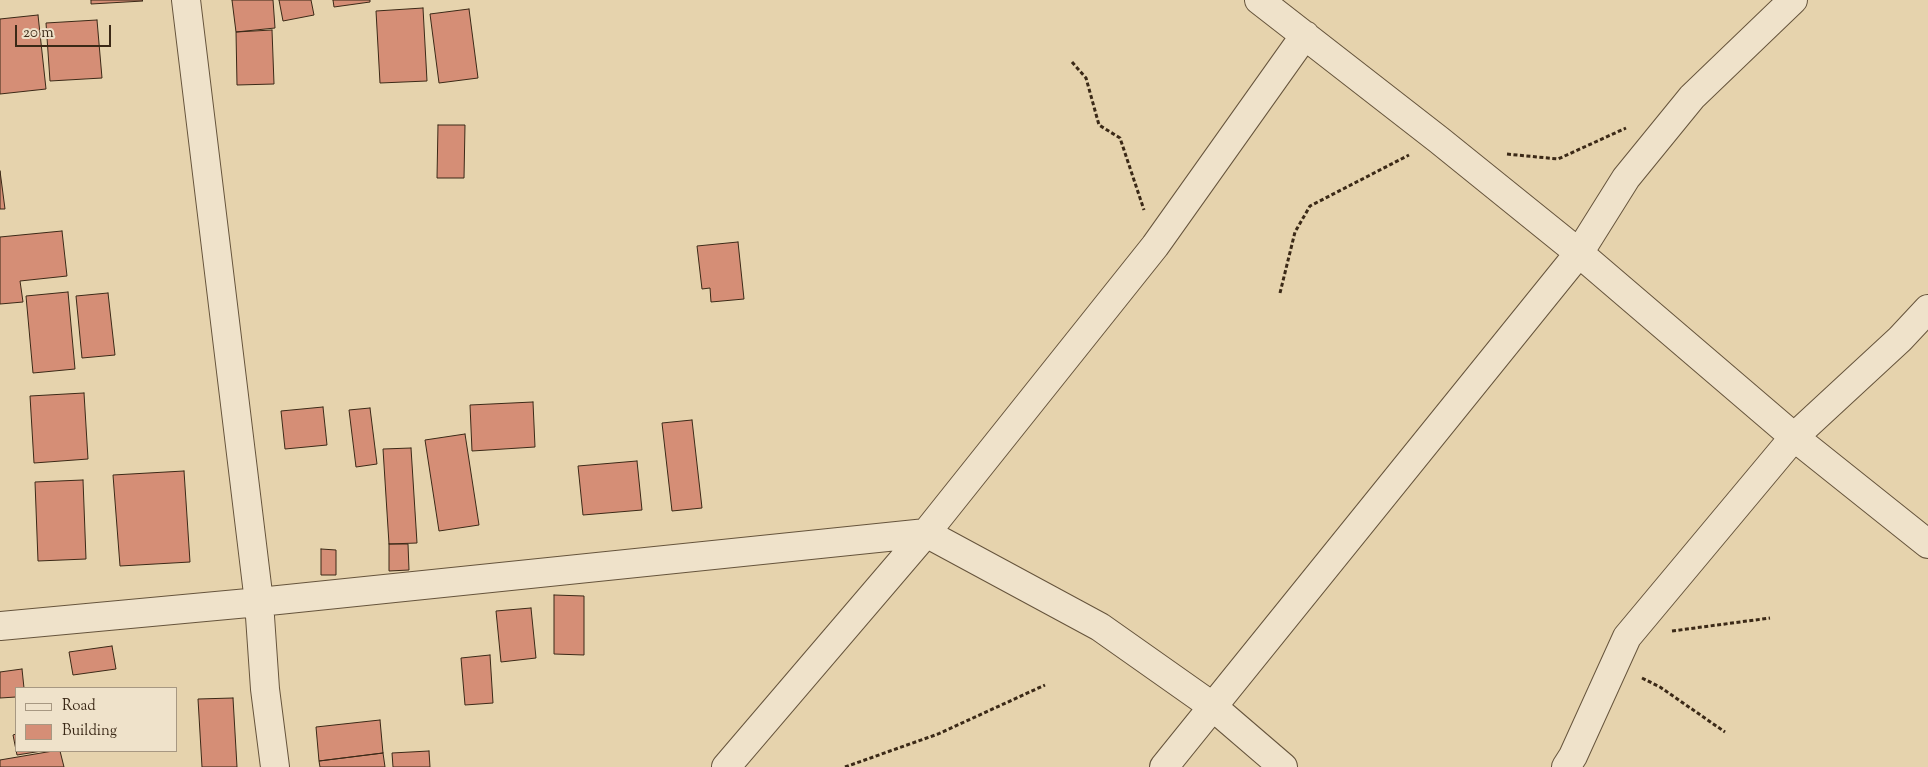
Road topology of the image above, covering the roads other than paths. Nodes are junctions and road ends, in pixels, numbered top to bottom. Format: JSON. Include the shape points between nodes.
{"nodes":[{"id":1,"x":186,"y":0,"type":"edge"},
{"id":2,"x":1259,"y":0,"type":"edge"},
{"id":3,"x":1793,"y":0,"type":"edge"},
{"id":4,"x":1305,"y":35,"type":"junction"},
{"id":5,"x":1579,"y":253,"type":"junction"},
{"id":6,"x":1928,"y":309,"type":"edge"},
{"id":7,"x":1794,"y":437,"type":"junction"},
{"id":8,"x":926,"y":533,"type":"junction"},
{"id":9,"x":1928,"y":544,"type":"edge"},
{"id":10,"x":259,"y":602,"type":"junction"},
{"id":11,"x":0,"y":626,"type":"edge"},
{"id":12,"x":1212,"y":706,"type":"junction"},
{"id":13,"x":275,"y":767,"type":"edge"},
{"id":14,"x":726,"y":767,"type":"edge"},
{"id":15,"x":1164,"y":767,"type":"edge"},
{"id":16,"x":1283,"y":767,"type":"edge"},
{"id":17,"x":1566,"y":767,"type":"edge"}],
"edges":[{"from":1,"to":10,"type":"street"},
{"from":2,"to":4,"type":"street"},
{"from":3,"to":5,"type":"street","via":[[1692,97],[1626,178]]},
{"from":4,"to":5,"type":"street"},
{"from":4,"to":8,"type":"street","via":[[1155,246]]},
{"from":5,"to":7,"type":"street"},
{"from":5,"to":12,"type":"street"},
{"from":6,"to":7,"type":"street","via":[[1900,340]]},
{"from":7,"to":9,"type":"street"},
{"from":7,"to":17,"type":"street","via":[[1627,637]]},
{"from":8,"to":10,"type":"street"},
{"from":8,"to":12,"type":"street","via":[[1100,627]]},
{"from":8,"to":14,"type":"street"},
{"from":10,"to":11,"type":"street"},
{"from":10,"to":13,"type":"street"},
{"from":12,"to":15,"type":"street"},
{"from":12,"to":16,"type":"street"}]}
